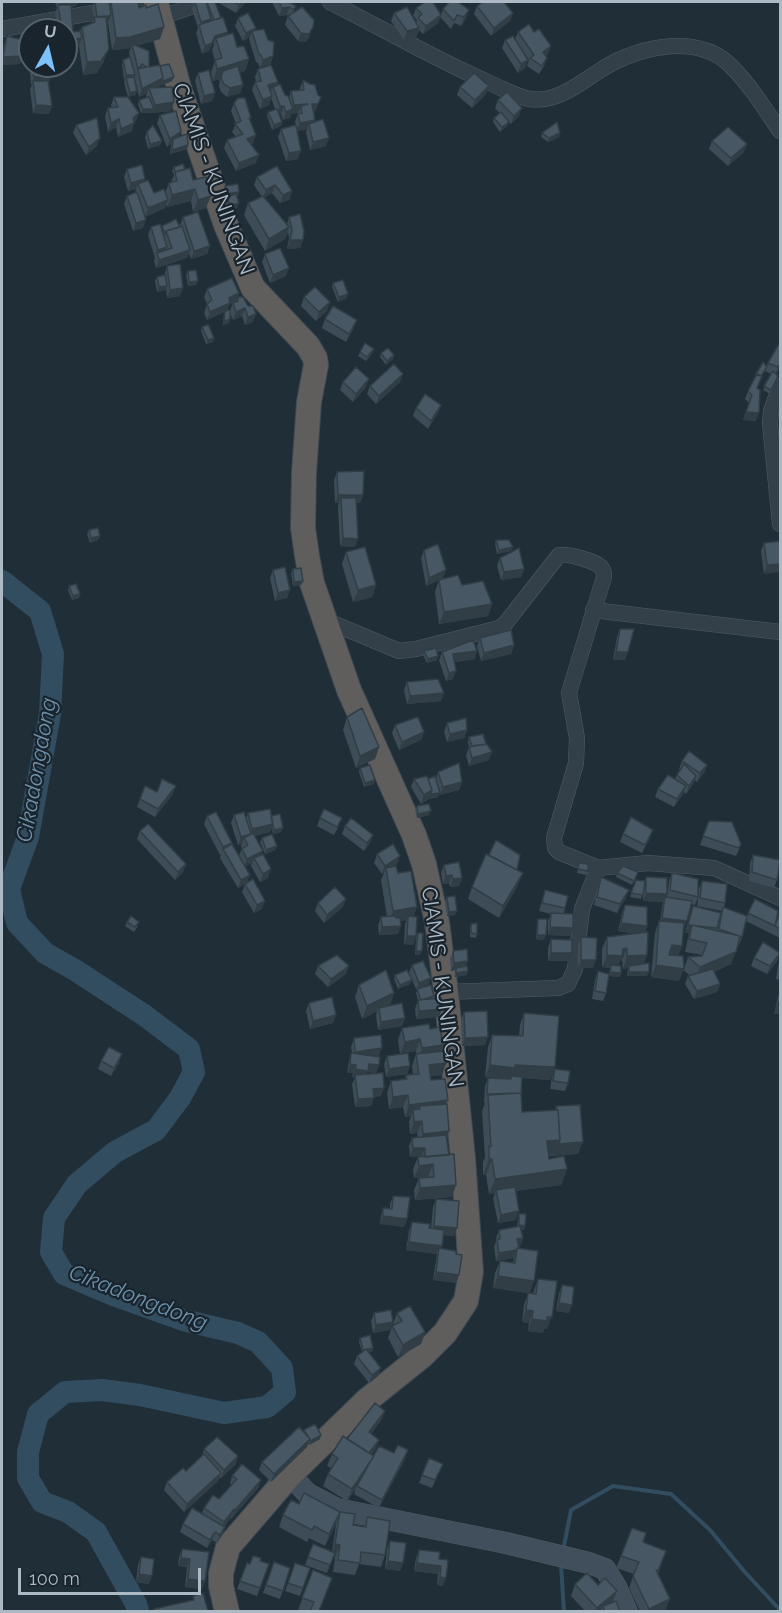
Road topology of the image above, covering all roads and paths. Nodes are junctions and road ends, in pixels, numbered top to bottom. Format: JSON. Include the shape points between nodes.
{"nodes":[{"id":1,"x":206,"y":2,"type":"edge"},
{"id":2,"x":330,"y":2,"type":"edge"},
{"id":3,"x":158,"y":7,"type":"edge"},
{"id":4,"x":2,"y":29,"type":"edge"},
{"id":5,"x":780,"y":131,"type":"edge"},
{"id":6,"x":780,"y":386,"type":"edge"},
{"id":7,"x":780,"y":524,"type":"edge"},
{"id":8,"x":593,"y":610,"type":"junction"},
{"id":9,"x":325,"y":620,"type":"junction"},
{"id":10,"x":780,"y":632,"type":"edge"},
{"id":11,"x":598,"y":868,"type":"junction"},
{"id":12,"x":780,"y":898,"type":"edge"},
{"id":13,"x":446,"y":992,"type":"junction"},
{"id":14,"x":290,"y":1475,"type":"junction"},
{"id":15,"x":227,"y":1611,"type":"edge"},
{"id":16,"x":627,"y":1611,"type":"edge"}],
"edges":[{"from":1,"to":3,"type":"street"},
{"from":2,"to":5,"type":"street","via":[[446,63],[530,99],[549,99],[604,67],[648,49],[690,47],[729,64]]},
{"from":3,"to":4,"type":"street","via":[[131,6]]},
{"from":3,"to":9,"type":"highway","name":"CIAMIS - KUNINGAN","via":[[179,88],[226,225],[253,288],[315,358],[307,418],[303,528],[312,583]]},
{"from":6,"to":7,"type":"street","via":[[770,424]]},
{"from":8,"to":9,"type":"street","via":[[604,577],[602,568],[563,554],[499,628],[399,651]]},
{"from":8,"to":10,"type":"street"},
{"from":8,"to":11,"type":"street","via":[[569,693],[578,738],[576,763],[554,843],[559,852]]},
{"from":9,"to":13,"type":"highway","name":"CIAMIS - KUNINGAN","via":[[349,690],[424,864]]},
{"from":11,"to":12,"type":"street","via":[[648,863],[708,867]]},
{"from":11,"to":13,"type":"street","via":[[582,909],[575,969],[568,984],[558,988]]},
{"from":13,"to":14,"type":"highway","name":"CIAMIS - KUNINGAN","via":[[471,1257],[466,1301],[445,1333],[422,1356],[366,1401]]},
{"from":14,"to":15,"type":"highway","name":"CIAMIS - KUNINGAN","via":[[228,1547],[221,1573]]},
{"from":14,"to":16,"type":"main road","via":[[308,1494],[337,1509],[506,1543],[605,1569]]}]}
